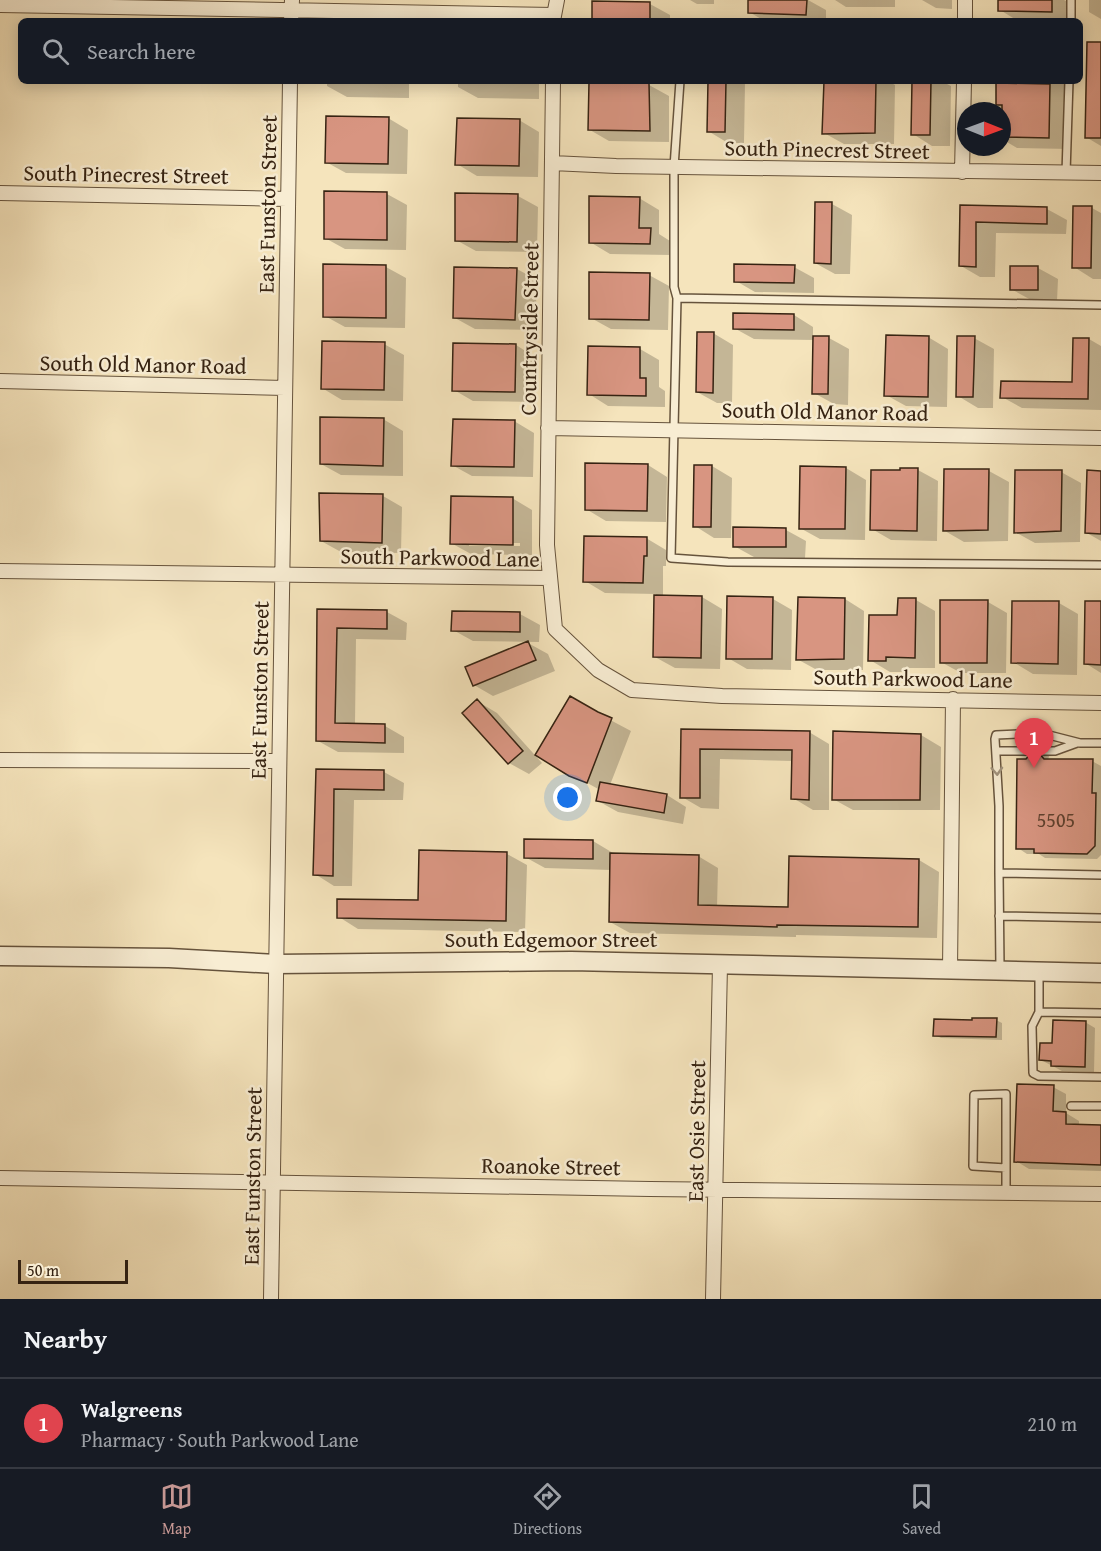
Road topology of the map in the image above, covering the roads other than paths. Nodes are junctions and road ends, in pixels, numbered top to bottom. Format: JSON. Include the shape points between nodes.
{"nodes":[{"id":1,"x":557,"y":0,"type":"edge"},
{"id":2,"x":965,"y":0,"type":"edge"},
{"id":3,"x":1071,"y":0,"type":"edge"},
{"id":4,"x":0,"y":5,"type":"edge"},
{"id":5,"x":291,"y":10,"type":"edge"},
{"id":6,"x":554,"y":18,"type":"edge"},
{"id":7,"x":965,"y":18,"type":"edge"},
{"id":8,"x":1071,"y":18,"type":"edge"},
{"id":9,"x":290,"y":84,"type":"edge"},
{"id":10,"x":553,"y":84,"type":"edge"},
{"id":11,"x":680,"y":84,"type":"edge"},
{"id":12,"x":964,"y":84,"type":"edge"},
{"id":13,"x":1069,"y":84,"type":"edge"},
{"id":14,"x":552,"y":163,"type":"junction"},
{"id":15,"x":674,"y":167,"type":"junction"},
{"id":16,"x":962,"y":172,"type":"junction"},
{"id":17,"x":1066,"y":173,"type":"junction"},
{"id":18,"x":1101,"y":173,"type":"edge"},
{"id":19,"x":0,"y":193,"type":"edge"},
{"id":20,"x":287,"y":199,"type":"junction"},
{"id":21,"x":677,"y":298,"type":"junction"},
{"id":22,"x":1101,"y":305,"type":"edge"},
{"id":23,"x":0,"y":381,"type":"edge"},
{"id":24,"x":285,"y":388,"type":"junction"},
{"id":25,"x":548,"y":428,"type":"junction"},
{"id":26,"x":672,"y":429,"type":"junction"},
{"id":27,"x":1101,"y":438,"type":"edge"},
{"id":28,"x":1101,"y":565,"type":"edge"},
{"id":29,"x":0,"y":571,"type":"edge"},
{"id":30,"x":282,"y":576,"type":"junction"},
{"id":31,"x":550,"y":578,"type":"junction"},
{"id":32,"x":953,"y":699,"type":"junction"},
{"id":33,"x":1101,"y":703,"type":"edge"},
{"id":34,"x":1080,"y":743,"type":"junction"},
{"id":35,"x":1101,"y":743,"type":"edge"},
{"id":36,"x":996,"y":751,"type":"junction"},
{"id":37,"x":1026,"y":751,"type":"dead end"},
{"id":38,"x":1044,"y":751,"type":"dead end"},
{"id":39,"x":0,"y":760,"type":"edge"},
{"id":40,"x":278,"y":761,"type":"junction"},
{"id":41,"x":999,"y":873,"type":"junction"},
{"id":42,"x":1101,"y":875,"type":"edge"},
{"id":43,"x":999,"y":916,"type":"junction"},
{"id":44,"x":1101,"y":918,"type":"edge"},
{"id":45,"x":0,"y":956,"type":"edge"},
{"id":46,"x":276,"y":964,"type":"junction"},
{"id":47,"x":720,"y":964,"type":"junction"},
{"id":48,"x":950,"y":970,"type":"junction"},
{"id":49,"x":1000,"y":971,"type":"junction"},
{"id":50,"x":1039,"y":971,"type":"junction"},
{"id":51,"x":1101,"y":974,"type":"edge"},
{"id":52,"x":1039,"y":1012,"type":"junction"},
{"id":53,"x":1101,"y":1013,"type":"edge"},
{"id":54,"x":1101,"y":1077,"type":"edge"},
{"id":55,"x":1071,"y":1106,"type":"dead end"},
{"id":56,"x":1101,"y":1106,"type":"edge"},
{"id":57,"x":1006,"y":1167,"type":"junction"},
{"id":58,"x":0,"y":1178,"type":"edge"},
{"id":59,"x":273,"y":1182,"type":"junction"},
{"id":60,"x":715,"y":1189,"type":"junction"},
{"id":61,"x":1006,"y":1192,"type":"junction"},
{"id":62,"x":1101,"y":1194,"type":"edge"},
{"id":63,"x":271,"y":1299,"type":"edge"},
{"id":64,"x":713,"y":1299,"type":"edge"}],
"edges":[{"from":1,"to":6,"type":"street"},
{"from":2,"to":7,"type":"street"},
{"from":3,"to":8,"type":"lane"},
{"from":4,"to":5,"type":"street"},
{"from":5,"to":6,"type":"street"},
{"from":9,"to":20,"type":"street","name":"East Funston Street"},
{"from":10,"to":14,"type":"street","name":"Countryside Street"},
{"from":11,"to":15,"type":"lane"},
{"from":12,"to":16,"type":"street"},
{"from":13,"to":17,"type":"lane"},
{"from":14,"to":15,"type":"street","name":"South Pinecrest Street"},
{"from":14,"to":25,"type":"street","name":"Countryside Street"},
{"from":15,"to":16,"type":"street","name":"South Pinecrest Street"},
{"from":15,"to":21,"type":"lane"},
{"from":16,"to":17,"type":"street","name":"South Pinecrest Street"},
{"from":17,"to":18,"type":"street","name":"South Pinecrest Street"},
{"from":19,"to":20,"type":"street","name":"South Pinecrest Street"},
{"from":20,"to":24,"type":"street","name":"East Funston Street"},
{"from":21,"to":22,"type":"lane"},
{"from":21,"to":26,"type":"lane"},
{"from":23,"to":24,"type":"street","name":"South Old Manor Road"},
{"from":24,"to":30,"type":"street","name":"East Funston Street"},
{"from":25,"to":26,"type":"street","name":"South Old Manor Road"},
{"from":25,"to":31,"type":"street","name":"Countryside Street"},
{"from":26,"to":27,"type":"street","name":"South Old Manor Road"},
{"from":26,"to":28,"type":"lane","via":[[671,558],[728,562]]},
{"from":29,"to":30,"type":"street","name":"South Parkwood Lane"},
{"from":30,"to":31,"type":"street","name":"South Parkwood Lane"},
{"from":30,"to":40,"type":"street","name":"East Funston Street"},
{"from":31,"to":32,"type":"street","name":"South Parkwood Lane","via":[[555,628],[598,670],[632,690],[722,696]]},
{"from":32,"to":33,"type":"street","name":"South Parkwood Lane"},
{"from":32,"to":48,"type":"street"},
{"from":34,"to":35,"type":"lane"},
{"from":34,"to":36,"type":"lane","via":[[1041,733],[999,734],[995,739]]},
{"from":34,"to":38,"type":"lane"},
{"from":36,"to":37,"type":"lane"},
{"from":36,"to":41,"type":"lane","one_way":true},
{"from":39,"to":40,"type":"street"},
{"from":40,"to":46,"type":"street","name":"East Funston Street"},
{"from":41,"to":42,"type":"lane"},
{"from":41,"to":43,"type":"lane"},
{"from":43,"to":44,"type":"lane"},
{"from":43,"to":49,"type":"lane"},
{"from":45,"to":46,"type":"street","name":"South Edgemoor Street"},
{"from":46,"to":47,"type":"street","name":"South Edgemoor Street"},
{"from":46,"to":59,"type":"street","name":"East Funston Street"},
{"from":47,"to":48,"type":"street","name":"South Edgemoor Street"},
{"from":47,"to":60,"type":"street","name":"East Osie Street"},
{"from":48,"to":49,"type":"street","name":"South Edgemoor Street"},
{"from":49,"to":50,"type":"street","name":"South Edgemoor Street"},
{"from":50,"to":51,"type":"street","name":"South Edgemoor Street"},
{"from":50,"to":52,"type":"lane"},
{"from":52,"to":53,"type":"lane"},
{"from":52,"to":54,"type":"lane","via":[[1032,1026],[1033,1073]]},
{"from":55,"to":56,"type":"lane"},
{"from":57,"to":57,"type":"lane","via":[[1006,1094],[974,1095],[973,1166]]},
{"from":57,"to":61,"type":"lane"},
{"from":58,"to":59,"type":"street","name":"Roanoke Street"},
{"from":59,"to":60,"type":"street","name":"Roanoke Street"},
{"from":59,"to":63,"type":"street","name":"East Funston Street"},
{"from":60,"to":61,"type":"street","name":"Roanoke Street"},
{"from":60,"to":64,"type":"street","name":"East Osie Street"},
{"from":61,"to":62,"type":"street","name":"Roanoke Street"}]}
